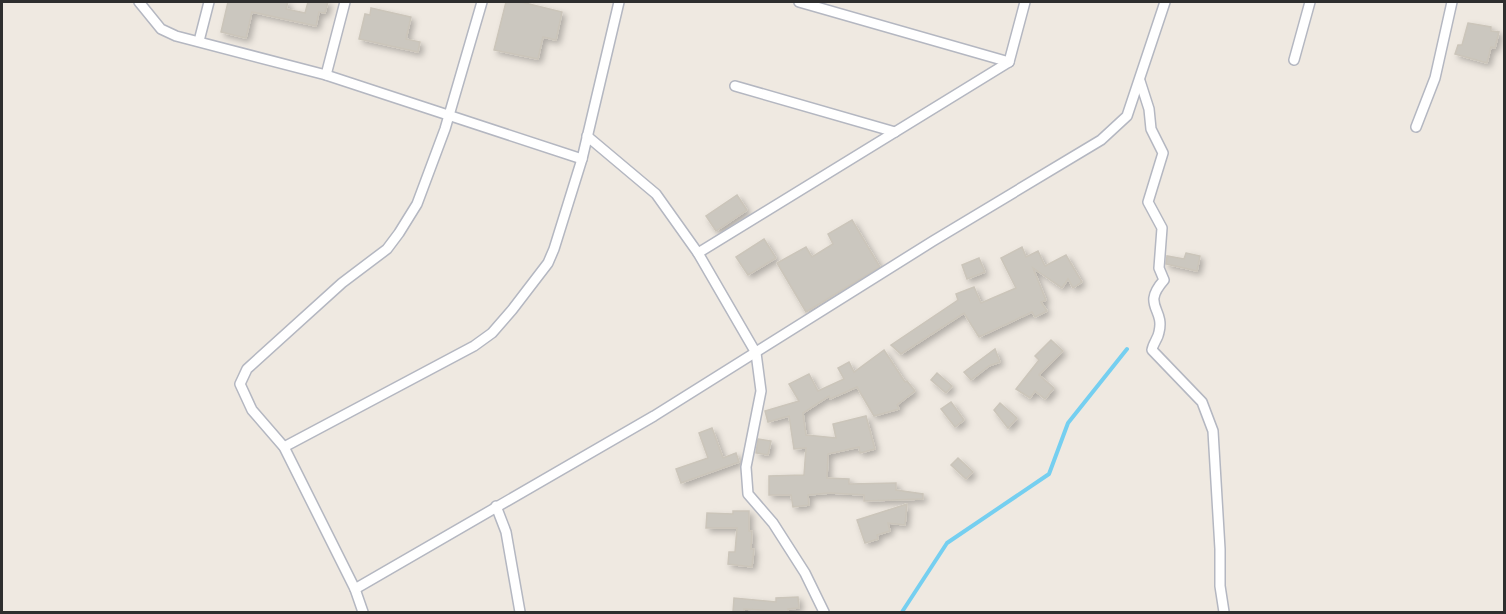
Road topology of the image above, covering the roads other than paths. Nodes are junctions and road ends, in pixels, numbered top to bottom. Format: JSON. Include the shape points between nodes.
{"nodes":[{"id":1,"x":139,"y":2,"type":"edge"},
{"id":2,"x":209,"y":2,"type":"edge"},
{"id":3,"x":345,"y":2,"type":"edge"},
{"id":4,"x":482,"y":2,"type":"edge"},
{"id":5,"x":619,"y":2,"type":"edge"},
{"id":6,"x":799,"y":2,"type":"edge"},
{"id":7,"x":1025,"y":2,"type":"edge"},
{"id":8,"x":1165,"y":2,"type":"edge"},
{"id":9,"x":1310,"y":2,"type":"edge"},
{"id":10,"x":1452,"y":2,"type":"edge"},
{"id":11,"x":199,"y":41,"type":"junction"},
{"id":12,"x":1294,"y":60,"type":"dead end"},
{"id":13,"x":1009,"y":62,"type":"junction"},
{"id":14,"x":326,"y":75,"type":"junction"},
{"id":15,"x":1140,"y":81,"type":"junction"},
{"id":16,"x":735,"y":87,"type":"dead end"},
{"id":17,"x":450,"y":114,"type":"junction"},
{"id":18,"x":1416,"y":128,"type":"dead end"},
{"id":19,"x":895,"y":132,"type":"junction"},
{"id":20,"x":587,"y":136,"type":"junction"},
{"id":21,"x":582,"y":159,"type":"junction"},
{"id":22,"x":698,"y":253,"type":"junction"},
{"id":23,"x":756,"y":352,"type":"junction"},
{"id":24,"x":284,"y":447,"type":"junction"},
{"id":25,"x":496,"y":506,"type":"junction"},
{"id":26,"x":355,"y":589,"type":"junction"},
{"id":27,"x":363,"y":612,"type":"edge"},
{"id":28,"x":520,"y":612,"type":"edge"},
{"id":29,"x":824,"y":612,"type":"edge"},
{"id":30,"x":1224,"y":612,"type":"edge"}],
"edges":[{"from":1,"to":11,"type":"street","via":[[161,29]]},
{"from":2,"to":11,"type":"street"},
{"from":3,"to":14,"type":"street"},
{"from":4,"to":17,"type":"street"},
{"from":5,"to":20,"type":"street"},
{"from":6,"to":13,"type":"street"},
{"from":7,"to":13,"type":"street"},
{"from":8,"to":15,"type":"street"},
{"from":9,"to":12,"type":"street"},
{"from":10,"to":18,"type":"street","via":[[1435,78]]},
{"from":11,"to":14,"type":"street"},
{"from":13,"to":19,"type":"street"},
{"from":14,"to":17,"type":"street"},
{"from":15,"to":23,"type":"street","via":[[1127,116],[1101,140]]},
{"from":15,"to":30,"type":"street","via":[[1151,129],[1163,153],[1148,202],[1162,228],[1159,268],[1164,280],[1152,300],[1159,317],[1159,333],[1152,350],[1202,402],[1213,431]]},
{"from":16,"to":19,"type":"street"},
{"from":17,"to":21,"type":"street"},
{"from":17,"to":24,"type":"street","via":[[417,204],[387,249],[342,283],[242,376],[242,393],[252,410]]},
{"from":19,"to":22,"type":"street"},
{"from":20,"to":21,"type":"street"},
{"from":20,"to":22,"type":"street","via":[[656,194]]},
{"from":21,"to":24,"type":"street","via":[[548,263],[492,333]]},
{"from":22,"to":23,"type":"street"},
{"from":23,"to":25,"type":"street","via":[[654,416]]},
{"from":23,"to":29,"type":"street","via":[[761,391],[746,467],[748,494],[805,573]]},
{"from":24,"to":26,"type":"street"},
{"from":25,"to":26,"type":"street"},
{"from":25,"to":28,"type":"street","via":[[506,532]]},
{"from":26,"to":27,"type":"street"}]}
